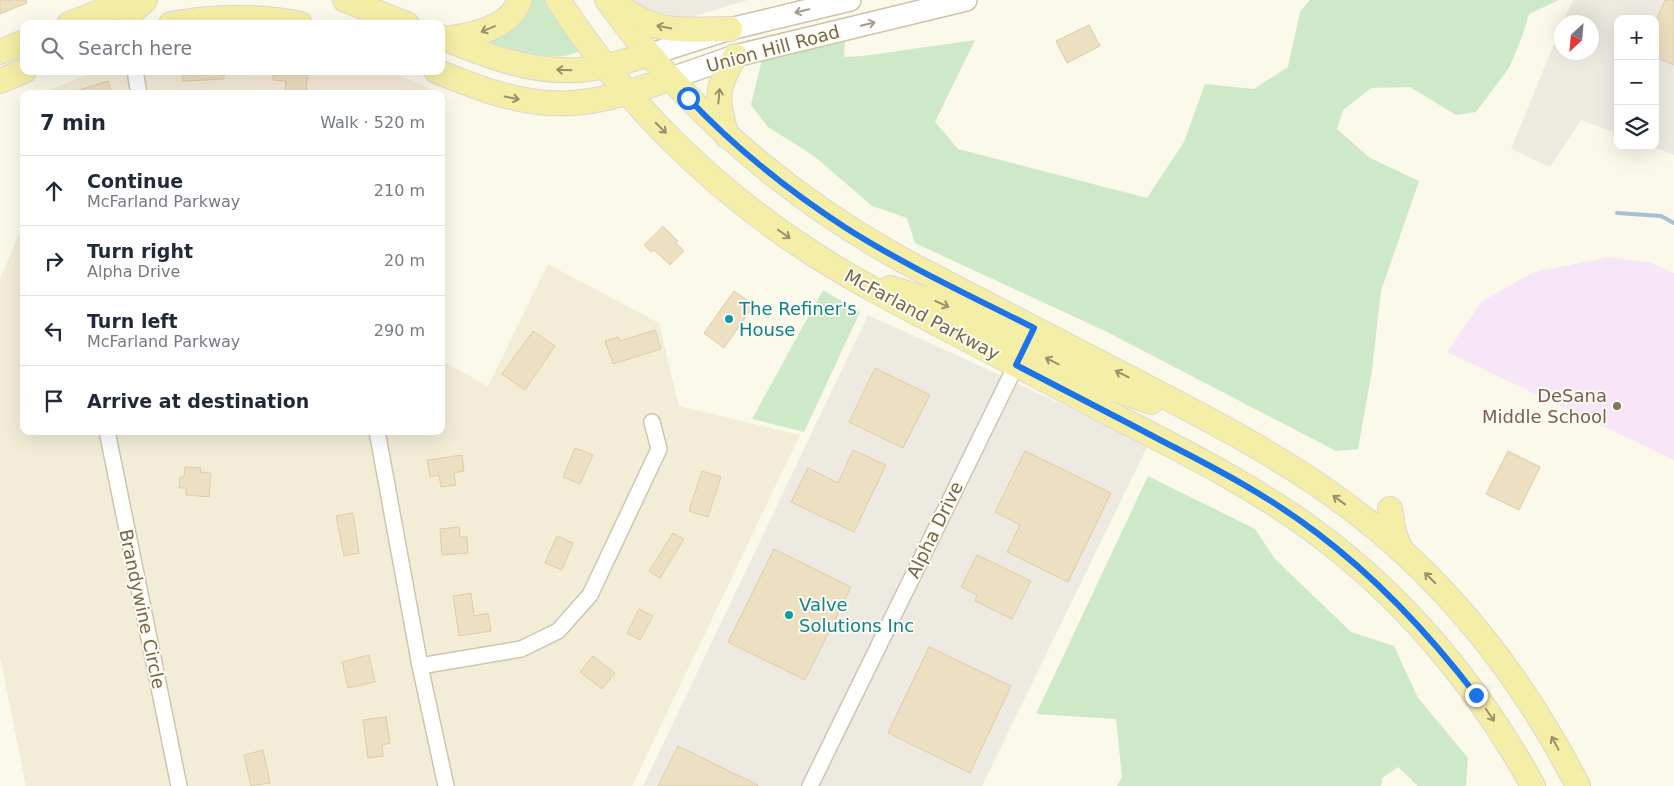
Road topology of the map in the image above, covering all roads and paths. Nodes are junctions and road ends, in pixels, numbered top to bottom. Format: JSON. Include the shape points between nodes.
{"nodes":[{"id":1,"x":131,"y":0,"type":"edge"},
{"id":2,"x":145,"y":0,"type":"edge"},
{"id":3,"x":345,"y":0,"type":"edge"},
{"id":4,"x":520,"y":0,"type":"edge"},
{"id":5,"x":558,"y":0,"type":"edge"},
{"id":6,"x":608,"y":0,"type":"edge"},
{"id":7,"x":850,"y":0,"type":"edge"},
{"id":8,"x":966,"y":0,"type":"edge"},
{"id":9,"x":78,"y":20,"type":"edge"},
{"id":10,"x":128,"y":20,"type":"edge"},
{"id":11,"x":196,"y":20,"type":"edge"},
{"id":12,"x":274,"y":20,"type":"edge"},
{"id":13,"x":398,"y":20,"type":"edge"},
{"id":14,"x":730,"y":29,"type":"junction"},
{"id":15,"x":445,"y":38,"type":"edge"},
{"id":16,"x":445,"y":39,"type":"edge"},
{"id":17,"x":20,"y":44,"type":"edge"},
{"id":18,"x":0,"y":52,"type":"edge"},
{"id":19,"x":648,"y":55,"type":"junction"},
{"id":20,"x":735,"y":56,"type":"junction"},
{"id":21,"x":606,"y":66,"type":"junction"},
{"id":22,"x":20,"y":72,"type":"edge"},
{"id":23,"x":445,"y":74,"type":"edge"},
{"id":24,"x":136,"y":75,"type":"edge"},
{"id":25,"x":669,"y":79,"type":"junction"},
{"id":26,"x":0,"y":80,"type":"edge"},
{"id":27,"x":138,"y":90,"type":"edge"},
{"id":28,"x":628,"y":93,"type":"junction"},
{"id":29,"x":728,"y":137,"type":"junction"},
{"id":30,"x":1025,"y":347,"type":"junction"},
{"id":31,"x":652,"y":422,"type":"dead end"},
{"id":32,"x":107,"y":435,"type":"edge"},
{"id":33,"x":378,"y":435,"type":"edge"},
{"id":34,"x":1390,"y":510,"type":"dead end"},
{"id":35,"x":1401,"y":550,"type":"junction"},
{"id":36,"x":420,"y":666,"type":"junction"},
{"id":37,"x":179,"y":786,"type":"edge"},
{"id":38,"x":446,"y":786,"type":"edge"},
{"id":39,"x":810,"y":786,"type":"edge"},
{"id":40,"x":1533,"y":786,"type":"edge"},
{"id":41,"x":1578,"y":786,"type":"edge"}],
"edges":[{"from":1,"to":9,"type":"main road"},
{"from":2,"to":10,"type":"main road","via":[[131,13]]},
{"from":3,"to":13,"type":"main road"},
{"from":4,"to":15,"type":"main road","one_way":true,"via":[[511,15],[498,25],[465,36]]},
{"from":5,"to":21,"type":"main road","name":"McFarland Parkway"},
{"from":14,"to":6,"type":"main road","one_way":true,"via":[[668,28],[638,18]]},
{"from":6,"to":19,"type":"main road","name":"McFarland Parkway"},
{"from":7,"to":14,"type":"street","name":"Union Hill Road","one_way":true},
{"from":20,"to":8,"type":"street","name":"Union Hill Road","one_way":true},
{"from":11,"to":12,"type":"main road","via":[[239,17]]},
{"from":14,"to":19,"type":"street","name":"Union Hill Road"},
{"from":21,"to":16,"type":"main road","name":"Union Hill Road","one_way":true,"via":[[576,70],[529,67],[503,61]]},
{"from":17,"to":18,"type":"main road"},
{"from":19,"to":21,"type":"main road","name":"Union Hill Road"},
{"from":19,"to":25,"type":"main road","name":"McFarland Parkway"},
{"from":20,"to":25,"type":"street","name":"Union Hill Road"},
{"from":29,"to":20,"type":"main road","one_way":true,"via":[[718,101],[720,85]]},
{"from":21,"to":28,"type":"main road","name":"McFarland Parkway"},
{"from":22,"to":26,"type":"main road"},
{"from":23,"to":28,"type":"main road","name":"Union Hill Road","one_way":true,"via":[[504,96],[550,104],[590,101]]},
{"from":24,"to":27,"type":"street"},
{"from":25,"to":28,"type":"main road","name":"Union Hill Road"},
{"from":25,"to":29,"type":"main road","name":"McFarland Parkway"},
{"from":28,"to":30,"type":"main road","name":"McFarland Parkway","one_way":true,"via":[[680,148],[798,244],[861,283]]},
{"from":29,"to":30,"type":"main road","name":"McFarland Parkway","via":[[781,181],[847,228],[906,262]]},
{"from":35,"to":30,"type":"main road","one_way":true,"via":[[1303,474],[1260,447],[1196,413],[1131,396],[1094,382]]},
{"from":30,"to":39,"type":"street","name":"Alpha Drive"},
{"from":30,"to":40,"type":"main road","name":"McFarland Parkway","one_way":true,"via":[[1205,463],[1247,486],[1341,552],[1390,596],[1444,654],[1490,715]]},
{"from":31,"to":36,"type":"street","via":[[659,449],[590,595],[558,630],[521,649]]},
{"from":32,"to":37,"type":"street","name":"Brandywine Circle"},
{"from":33,"to":36,"type":"street"},
{"from":34,"to":35,"type":"main road"},
{"from":41,"to":35,"type":"main road","one_way":true,"via":[[1548,730],[1506,667],[1458,608]]},
{"from":36,"to":38,"type":"street"}]}
